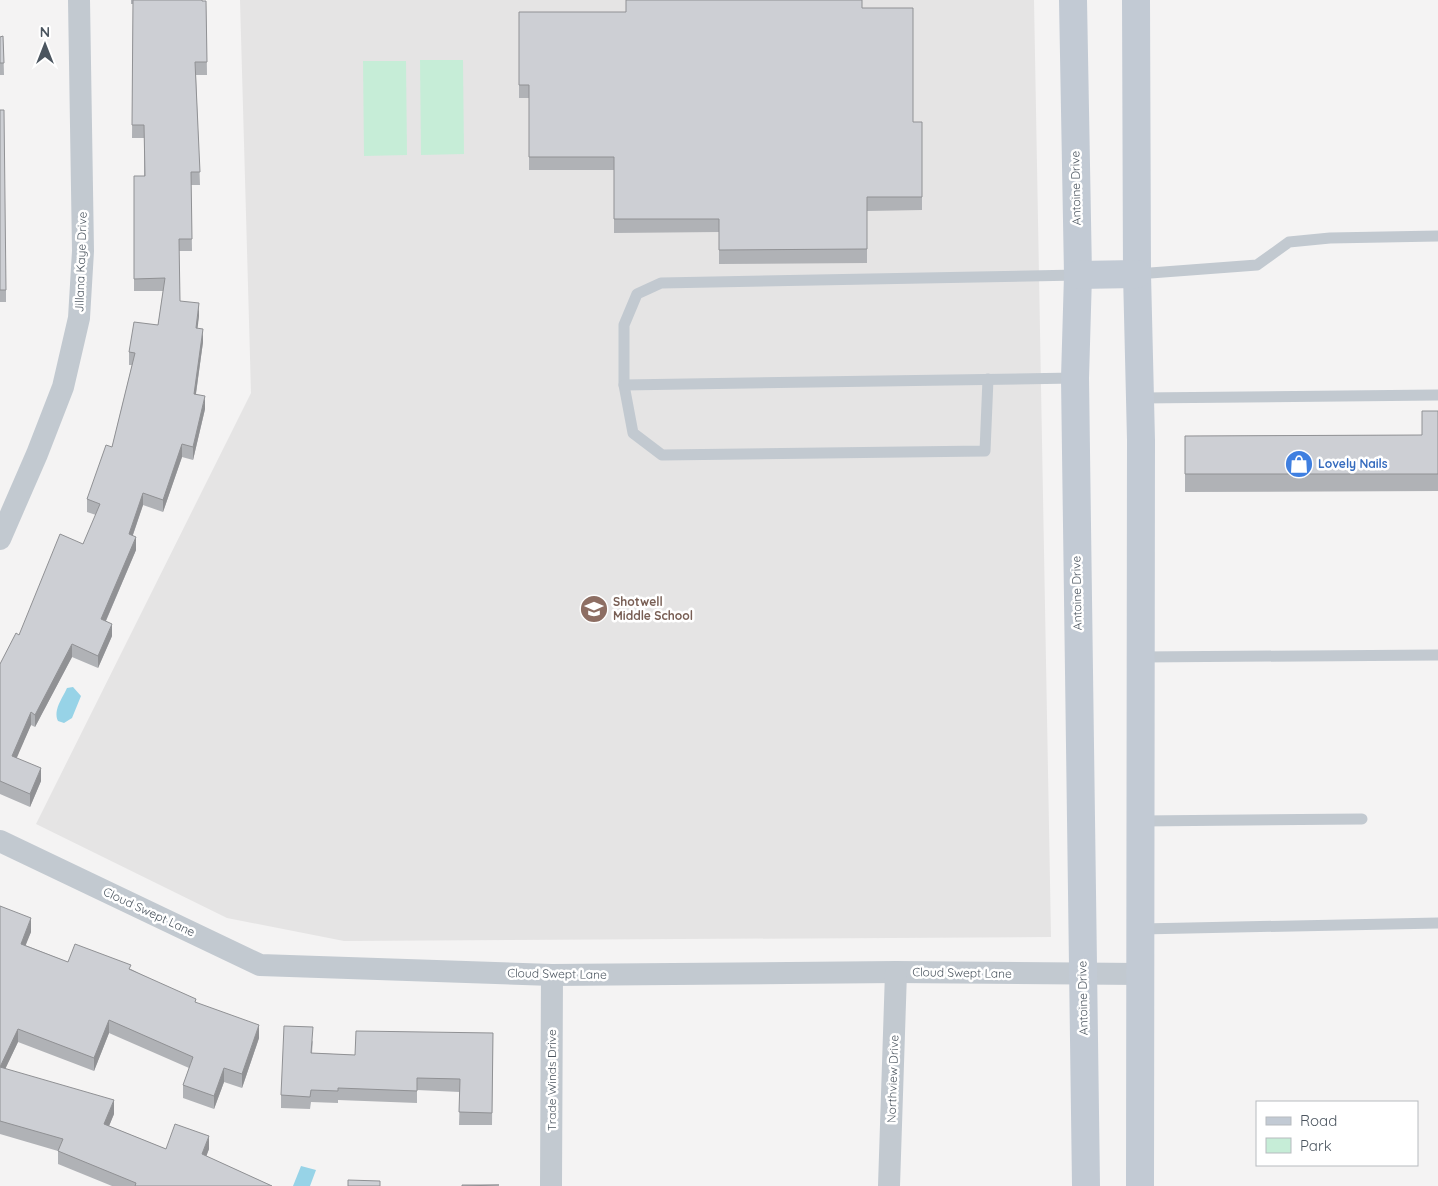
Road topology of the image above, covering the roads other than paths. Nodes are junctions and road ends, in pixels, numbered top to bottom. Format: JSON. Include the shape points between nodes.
{"nodes":[{"id":1,"x":79,"y":0,"type":"edge"},
{"id":2,"x":1073,"y":0,"type":"edge"},
{"id":3,"x":1136,"y":0,"type":"edge"},
{"id":4,"x":1438,"y":236,"type":"edge"},
{"id":5,"x":1137,"y":274,"type":"junction"},
{"id":6,"x":1078,"y":275,"type":"junction"},
{"id":7,"x":1075,"y":378,"type":"junction"},
{"id":8,"x":988,"y":379,"type":"junction"},
{"id":9,"x":624,"y":385,"type":"junction"},
{"id":10,"x":1438,"y":395,"type":"edge"},
{"id":11,"x":1140,"y":398,"type":"junction"},
{"id":12,"x":0,"y":539,"type":"edge"},
{"id":13,"x":1438,"y":655,"type":"edge"},
{"id":14,"x":1141,"y":657,"type":"junction"},
{"id":15,"x":1362,"y":819,"type":"dead end"},
{"id":16,"x":1141,"y":821,"type":"junction"},
{"id":17,"x":0,"y":841,"type":"edge"},
{"id":18,"x":1438,"y":923,"type":"edge"},
{"id":19,"x":1141,"y":929,"type":"junction"},
{"id":20,"x":896,"y":972,"type":"junction"},
{"id":21,"x":1082,"y":974,"type":"junction"},
{"id":22,"x":1141,"y":974,"type":"junction"},
{"id":23,"x":552,"y":975,"type":"junction"},
{"id":24,"x":551,"y":1186,"type":"edge"},
{"id":25,"x":889,"y":1186,"type":"edge"},
{"id":26,"x":1086,"y":1186,"type":"edge"},
{"id":27,"x":1140,"y":1186,"type":"edge"}],
"edges":[{"from":1,"to":12,"type":"street","name":"Jillana Kaye Drive","via":[[83,251],[79,318],[63,387]]},
{"from":2,"to":6,"type":"main road","name":"Antoine Drive"},
{"from":3,"to":5,"type":"main road"},
{"from":4,"to":5,"type":"lane","via":[[1289,242],[1257,265]]},
{"from":5,"to":6,"type":"main road"},
{"from":5,"to":11,"type":"main road"},
{"from":6,"to":7,"type":"main road","name":"Antoine Drive"},
{"from":6,"to":9,"type":"lane","via":[[661,283],[636,294],[624,325]]},
{"from":7,"to":8,"type":"lane"},
{"from":7,"to":21,"type":"main road","name":"Antoine Drive"},
{"from":8,"to":9,"type":"lane"},
{"from":8,"to":9,"type":"lane","via":[[985,451],[662,455],[633,433]]},
{"from":10,"to":11,"type":"lane"},
{"from":11,"to":14,"type":"main road"},
{"from":13,"to":14,"type":"lane"},
{"from":14,"to":16,"type":"main road"},
{"from":15,"to":16,"type":"lane"},
{"from":16,"to":19,"type":"main road"},
{"from":17,"to":23,"type":"street","name":"Cloud Swept Lane","via":[[260,965]]},
{"from":18,"to":19,"type":"lane"},
{"from":19,"to":22,"type":"main road"},
{"from":20,"to":21,"type":"street","name":"Cloud Swept Lane"},
{"from":20,"to":23,"type":"street","name":"Cloud Swept Lane"},
{"from":20,"to":25,"type":"street","name":"Northview Drive"},
{"from":21,"to":22,"type":"street","name":"Cloud Swept Lane"},
{"from":21,"to":26,"type":"main road","name":"Antoine Drive"},
{"from":22,"to":27,"type":"main road"},
{"from":23,"to":24,"type":"street","name":"Trade Winds Drive"}]}
